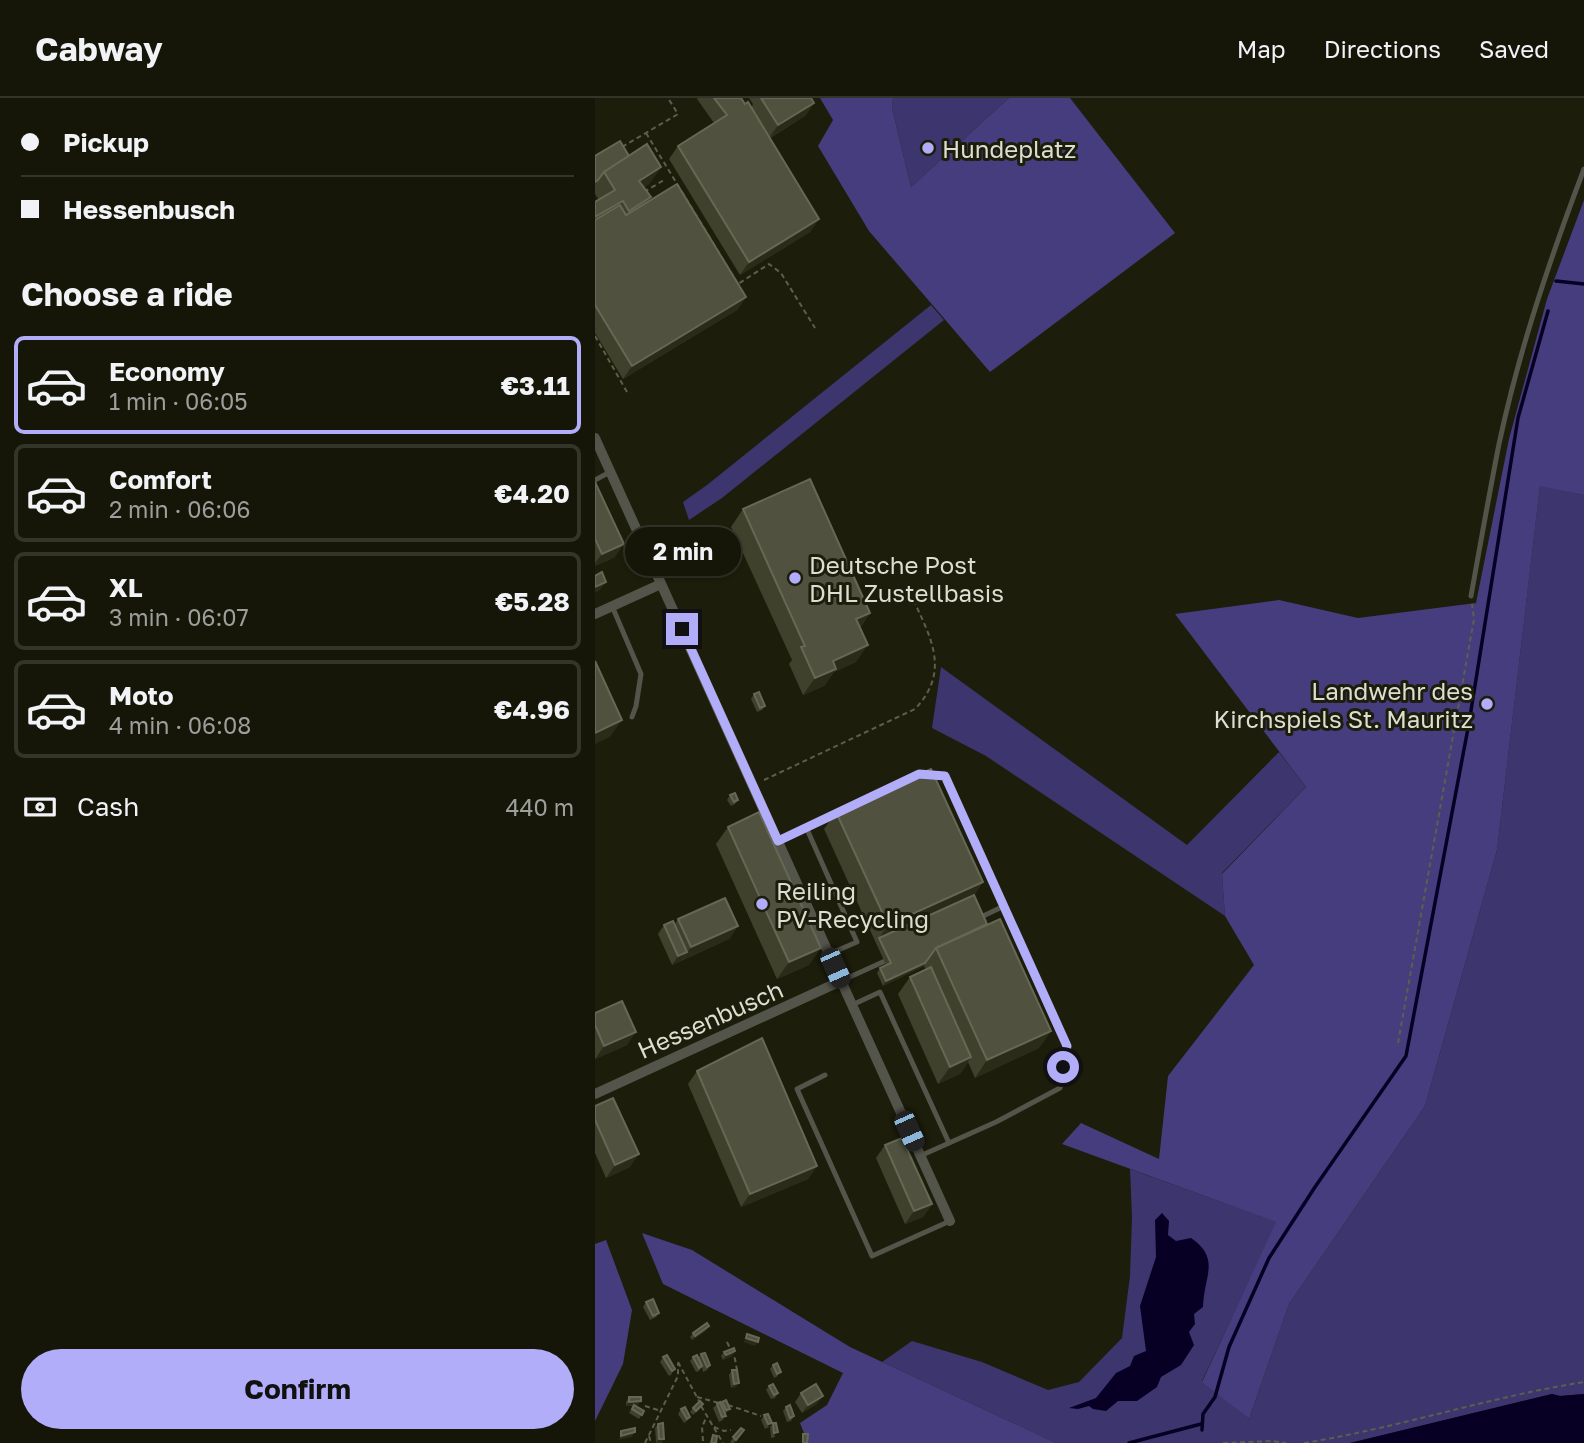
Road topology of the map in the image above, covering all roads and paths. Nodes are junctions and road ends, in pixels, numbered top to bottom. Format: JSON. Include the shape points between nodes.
{"nodes":[{"id":1,"x":668,"y":98,"type":"edge"},
{"id":2,"x":646,"y":133,"type":"junction"},
{"id":3,"x":618,"y":149,"type":"edge"},
{"id":4,"x":1584,"y":169,"type":"edge"},
{"id":5,"x":664,"y":180,"type":"dead end"},
{"id":6,"x":637,"y":196,"type":"edge"},
{"id":7,"x":815,"y":328,"type":"dead end"},
{"id":8,"x":595,"y":336,"type":"edge"},
{"id":9,"x":628,"y":392,"type":"dead end"},
{"id":10,"x":595,"y":438,"type":"edge"},
{"id":11,"x":610,"y":472,"type":"junction"},
{"id":12,"x":595,"y":480,"type":"edge"},
{"id":13,"x":661,"y":584,"type":"junction"},
{"id":14,"x":910,"y":592,"type":"dead end"},
{"id":15,"x":1471,"y":597,"type":"joint"},
{"id":16,"x":612,"y":606,"type":"junction"},
{"id":17,"x":595,"y":614,"type":"edge"},
{"id":18,"x":632,"y":718,"type":"dead end"},
{"id":19,"x":753,"y":785,"type":"junction"},
{"id":20,"x":882,"y":792,"type":"edge"},
{"id":21,"x":845,"y":809,"type":"edge"},
{"id":22,"x":806,"y":827,"type":"junction"},
{"id":23,"x":778,"y":841,"type":"junction"},
{"id":24,"x":1002,"y":907,"type":"junction"},
{"id":25,"x":979,"y":918,"type":"edge"},
{"id":26,"x":829,"y":954,"type":"junction"},
{"id":27,"x":884,"y":961,"type":"dead end"},
{"id":28,"x":841,"y":981,"type":"junction"},
{"id":29,"x":852,"y":1006,"type":"junction"},
{"id":30,"x":1398,"y":1043,"type":"dead end"},
{"id":31,"x":825,"y":1075,"type":"dead end"},
{"id":32,"x":596,"y":1091,"type":"edge"},
{"id":33,"x":949,"y":1143,"type":"junction"},
{"id":34,"x":920,"y":1156,"type":"junction"},
{"id":35,"x":950,"y":1221,"type":"joint"},
{"id":36,"x":727,"y":1342,"type":"dead end"},
{"id":37,"x":737,"y":1370,"type":"edge"},
{"id":38,"x":1584,"y":1382,"type":"edge"},
{"id":39,"x":696,"y":1397,"type":"junction"},
{"id":40,"x":645,"y":1406,"type":"dead end"},
{"id":41,"x":659,"y":1410,"type":"junction"},
{"id":42,"x":761,"y":1416,"type":"edge"},
{"id":43,"x":707,"y":1417,"type":"junction"},
{"id":44,"x":711,"y":1424,"type":"junction"},
{"id":45,"x":731,"y":1430,"type":"dead end"},
{"id":46,"x":649,"y":1435,"type":"junction"},
{"id":47,"x":703,"y":1441,"type":"dead end"},
{"id":48,"x":645,"y":1443,"type":"edge"},
{"id":49,"x":651,"y":1443,"type":"edge"},
{"id":50,"x":723,"y":1443,"type":"edge"},
{"id":51,"x":1223,"y":1443,"type":"edge"},
{"id":52,"x":1286,"y":1443,"type":"edge"},
{"id":53,"x":1304,"y":1443,"type":"edge"}],
"edges":[{"from":1,"to":2,"type":"path","via":[[678,114]]},
{"from":2,"to":3,"type":"path"},
{"from":2,"to":7,"type":"path","via":[[739,284],[769,264],[781,273]]},
{"from":4,"to":15,"type":"lane","via":[[1523,348],[1499,444]]},
{"from":5,"to":6,"type":"path"},
{"from":8,"to":9,"type":"path"},
{"from":10,"to":11,"type":"street"},
{"from":11,"to":12,"type":"lane"},
{"from":11,"to":13,"type":"street"},
{"from":13,"to":16,"type":"street"},
{"from":13,"to":19,"type":"street"},
{"from":14,"to":19,"type":"path","via":[[935,650],[936,666],[923,702]]},
{"from":15,"to":30,"type":"path","via":[[1474,619]]},
{"from":16,"to":17,"type":"street"},
{"from":16,"to":18,"type":"lane","via":[[641,674]]},
{"from":19,"to":23,"type":"street"},
{"from":20,"to":24,"type":"lane","via":[[919,774],[945,776]]},
{"from":21,"to":22,"type":"lane"},
{"from":22,"to":23,"type":"lane"},
{"from":22,"to":26,"type":"lane","via":[[857,942]]},
{"from":23,"to":26,"type":"street"},
{"from":24,"to":25,"type":"lane"},
{"from":24,"to":33,"type":"lane","via":[[1067,1046],[1060,1088]]},
{"from":26,"to":28,"type":"street"},
{"from":27,"to":28,"type":"lane"},
{"from":28,"to":29,"type":"street"},
{"from":28,"to":32,"type":"street","name":"Hessenbusch"},
{"from":29,"to":33,"type":"lane","via":[[880,992]]},
{"from":29,"to":34,"type":"street"},
{"from":31,"to":35,"type":"lane","via":[[797,1089],[872,1256]]},
{"from":33,"to":34,"type":"lane"},
{"from":34,"to":35,"type":"street"},
{"from":36,"to":37,"type":"path"},
{"from":38,"to":53,"type":"path"},
{"from":39,"to":41,"type":"path","via":[[678,1362],[678,1376]]},
{"from":39,"to":42,"type":"path"},
{"from":39,"to":43,"type":"path"},
{"from":40,"to":41,"type":"path"},
{"from":41,"to":46,"type":"path"},
{"from":43,"to":44,"type":"path"},
{"from":43,"to":47,"type":"path"},
{"from":44,"to":45,"type":"path","via":[[717,1430]]},
{"from":44,"to":50,"type":"path"},
{"from":46,"to":48,"type":"path"},
{"from":46,"to":49,"type":"path"},
{"from":51,"to":52,"type":"path"}]}
